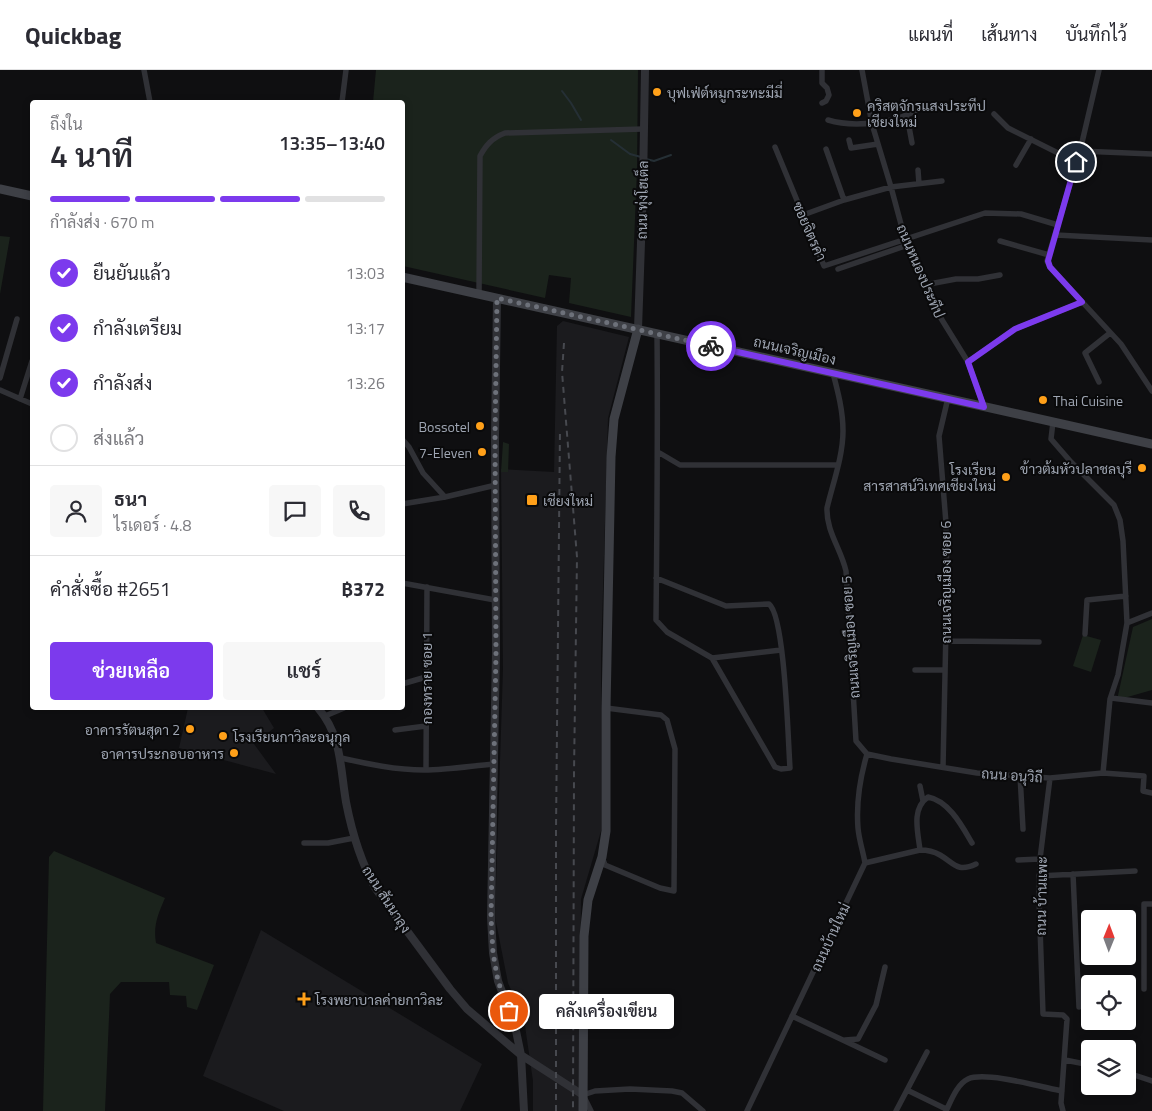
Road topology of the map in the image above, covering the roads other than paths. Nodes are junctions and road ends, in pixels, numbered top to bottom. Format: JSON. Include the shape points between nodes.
{"nodes":[{"id":1,"x":144,"y":70,"type":"edge"},
{"id":2,"x":346,"y":70,"type":"edge"},
{"id":3,"x":644,"y":70,"type":"edge"},
{"id":4,"x":822,"y":70,"type":"edge"},
{"id":5,"x":862,"y":70,"type":"edge"},
{"id":6,"x":1099,"y":70,"type":"edge"},
{"id":7,"x":150,"y":100,"type":"edge"},
{"id":8,"x":342,"y":100,"type":"edge"},
{"id":9,"x":822,"y":103,"type":"dead end"},
{"id":10,"x":919,"y":109,"type":"dead end"},
{"id":11,"x":994,"y":114,"type":"dead end"},
{"id":12,"x":907,"y":116,"type":"junction"},
{"id":13,"x":828,"y":120,"type":"dead end"},
{"id":14,"x":872,"y":124,"type":"junction"},
{"id":15,"x":643,"y":129,"type":"junction"},
{"id":16,"x":1031,"y":139,"type":"junction"},
{"id":17,"x":849,"y":140,"type":"dead end"},
{"id":18,"x":912,"y":143,"type":"dead end"},
{"id":19,"x":878,"y":144,"type":"junction"},
{"id":20,"x":775,"y":147,"type":"dead end"},
{"id":21,"x":826,"y":149,"type":"dead end"},
{"id":22,"x":1080,"y":151,"type":"junction"},
{"id":23,"x":1152,"y":154,"type":"edge"},
{"id":24,"x":1076,"y":162,"type":"junction"},
{"id":25,"x":1016,"y":165,"type":"dead end"},
{"id":26,"x":918,"y":170,"type":"dead end"},
{"id":27,"x":942,"y":181,"type":"dead end"},
{"id":28,"x":919,"y":184,"type":"junction"},
{"id":29,"x":891,"y":187,"type":"junction"},
{"id":30,"x":0,"y":189,"type":"edge"},
{"id":31,"x":30,"y":196,"type":"edge"},
{"id":32,"x":844,"y":200,"type":"junction"},
{"id":33,"x":803,"y":215,"type":"junction"},
{"id":34,"x":1058,"y":225,"type":"junction"},
{"id":35,"x":1056,"y":235,"type":"junction"},
{"id":36,"x":1152,"y":240,"type":"edge"},
{"id":37,"x":1000,"y":241,"type":"dead end"},
{"id":38,"x":906,"y":242,"type":"junction"},
{"id":39,"x":1049,"y":255,"type":"junction"},
{"id":40,"x":838,"y":270,"type":"dead end"},
{"id":41,"x":1000,"y":275,"type":"dead end"},
{"id":42,"x":405,"y":278,"type":"edge"},
{"id":43,"x":924,"y":285,"type":"junction"},
{"id":44,"x":479,"y":294,"type":"junction"},
{"id":45,"x":497,"y":298,"type":"junction"},
{"id":46,"x":1082,"y":302,"type":"junction"},
{"id":47,"x":17,"y":319,"type":"dead end"},
{"id":48,"x":623,"y":326,"type":"junction"},
{"id":49,"x":638,"y":330,"type":"junction"},
{"id":50,"x":655,"y":333,"type":"junction"},
{"id":51,"x":1110,"y":333,"type":"junction"},
{"id":52,"x":634,"y":342,"type":"junction"},
{"id":53,"x":968,"y":362,"type":"junction"},
{"id":54,"x":30,"y":367,"type":"edge"},
{"id":55,"x":833,"y":373,"type":"junction"},
{"id":56,"x":0,"y":378,"type":"edge"},
{"id":57,"x":1099,"y":382,"type":"dead end"},
{"id":58,"x":0,"y":390,"type":"edge"},
{"id":59,"x":1152,"y":391,"type":"edge"},
{"id":60,"x":948,"y":398,"type":"junction"},
{"id":61,"x":20,"y":399,"type":"junction"},
{"id":62,"x":30,"y":403,"type":"edge"},
{"id":63,"x":984,"y":407,"type":"junction"},
{"id":64,"x":1053,"y":422,"type":"junction"},
{"id":65,"x":405,"y":443,"type":"edge"},
{"id":66,"x":1152,"y":444,"type":"edge"},
{"id":67,"x":658,"y":452,"type":"junction"},
{"id":68,"x":837,"y":465,"type":"junction"},
{"id":69,"x":496,"y":485,"type":"junction"},
{"id":70,"x":444,"y":497,"type":"junction"},
{"id":71,"x":405,"y":504,"type":"edge"},
{"id":72,"x":656,"y":578,"type":"junction"},
{"id":73,"x":405,"y":583,"type":"edge"},
{"id":74,"x":427,"y":587,"type":"junction"},
{"id":75,"x":1126,"y":596,"type":"junction"},
{"id":76,"x":495,"y":600,"type":"junction"},
{"id":77,"x":1152,"y":613,"type":"edge"},
{"id":78,"x":1128,"y":623,"type":"junction"},
{"id":79,"x":1085,"y":634,"type":"dead end"},
{"id":80,"x":946,"y":641,"type":"junction"},
{"id":81,"x":1039,"y":642,"type":"dead end"},
{"id":82,"x":781,"y":650,"type":"junction"},
{"id":83,"x":712,"y":658,"type":"junction"},
{"id":84,"x":915,"y":670,"type":"dead end"},
{"id":85,"x":945,"y":670,"type":"junction"},
{"id":86,"x":426,"y":677,"type":"junction"},
{"id":87,"x":405,"y":683,"type":"edge"},
{"id":88,"x":1111,"y":698,"type":"junction"},
{"id":89,"x":1152,"y":703,"type":"edge"},
{"id":90,"x":606,"y":708,"type":"junction"},
{"id":91,"x":320,"y":710,"type":"edge"},
{"id":92,"x":340,"y":710,"type":"edge"},
{"id":93,"x":326,"y":716,"type":"junction"},
{"id":94,"x":426,"y":726,"type":"junction"},
{"id":95,"x":395,"y":730,"type":"dead end"},
{"id":96,"x":867,"y":754,"type":"junction"},
{"id":97,"x":341,"y":758,"type":"junction"},
{"id":98,"x":493,"y":764,"type":"junction"},
{"id":99,"x":943,"y":766,"type":"junction"},
{"id":100,"x":426,"y":770,"type":"junction"},
{"id":101,"x":1103,"y":773,"type":"junction"},
{"id":102,"x":1020,"y":775,"type":"junction"},
{"id":103,"x":1050,"y":778,"type":"junction"},
{"id":104,"x":920,"y":786,"type":"dead end"},
{"id":105,"x":1152,"y":793,"type":"edge"},
{"id":106,"x":923,"y":801,"type":"junction"},
{"id":107,"x":1023,"y":830,"type":"dead end"},
{"id":108,"x":354,"y":838,"type":"junction"},
{"id":109,"x":304,"y":843,"type":"dead end"},
{"id":110,"x":972,"y":844,"type":"dead end"},
{"id":111,"x":920,"y":850,"type":"junction"},
{"id":112,"x":602,"y":857,"type":"junction"},
{"id":113,"x":1040,"y":859,"type":"junction"},
{"id":114,"x":1018,"y":860,"type":"dead end"},
{"id":115,"x":865,"y":863,"type":"junction"},
{"id":116,"x":976,"y":864,"type":"dead end"},
{"id":117,"x":1135,"y":871,"type":"dead end"},
{"id":118,"x":1073,"y":874,"type":"junction"},
{"id":119,"x":1039,"y":876,"type":"junction"},
{"id":120,"x":1152,"y":904,"type":"edge"},
{"id":121,"x":885,"y":967,"type":"dead end"},
{"id":122,"x":1144,"y":989,"type":"dead end"},
{"id":123,"x":1079,"y":1007,"type":"dead end"},
{"id":124,"x":792,"y":1016,"type":"junction"},
{"id":125,"x":845,"y":1040,"type":"junction"},
{"id":126,"x":927,"y":1052,"type":"dead end"},
{"id":127,"x":521,"y":1055,"type":"junction"},
{"id":128,"x":885,"y":1060,"type":"dead end"},
{"id":129,"x":1065,"y":1060,"type":"junction"},
{"id":130,"x":1081,"y":1063,"type":"edge"},
{"id":131,"x":1136,"y":1076,"type":"edge"},
{"id":132,"x":1152,"y":1081,"type":"edge"},
{"id":133,"x":907,"y":1090,"type":"junction"},
{"id":134,"x":1062,"y":1091,"type":"junction"},
{"id":135,"x":583,"y":1095,"type":"junction"},
{"id":136,"x":946,"y":1110,"type":"edge"},
{"id":137,"x":524,"y":1111,"type":"edge"},
{"id":138,"x":583,"y":1111,"type":"edge"},
{"id":139,"x":591,"y":1111,"type":"edge"},
{"id":140,"x":704,"y":1111,"type":"edge"},
{"id":141,"x":747,"y":1111,"type":"edge"},
{"id":142,"x":896,"y":1111,"type":"edge"},
{"id":143,"x":1063,"y":1111,"type":"edge"}],
"edges":[{"from":1,"to":7,"type":"street"},
{"from":2,"to":8,"type":"street"},
{"from":3,"to":15,"type":"street","name":"ถนน ทุ่งโฮเต็ล"},
{"from":4,"to":9,"type":"street","via":[[822,83],[829,95]]},
{"from":5,"to":14,"type":"street","name":"ถนนหนองประทีป"},
{"from":6,"to":22,"type":"street"},
{"from":10,"to":12,"type":"street"},
{"from":11,"to":16,"type":"street","via":[[1008,128]]},
{"from":12,"to":14,"type":"street"},
{"from":12,"to":18,"type":"street"},
{"from":13,"to":14,"type":"street"},
{"from":14,"to":19,"type":"street","name":"ถนนหนองประทีป"},
{"from":15,"to":44,"type":"street","via":[[505,133],[486,144],[480,156]]},
{"from":15,"to":49,"type":"street","name":"ถนน ทุ่งโฮเต็ล"},
{"from":16,"to":24,"type":"street"},
{"from":16,"to":25,"type":"street"},
{"from":17,"to":19,"type":"street","via":[[851,148]]},
{"from":19,"to":29,"type":"street","name":"ถนนหนองประทีป"},
{"from":20,"to":33,"type":"street","name":"ซอยจิตรคำ"},
{"from":21,"to":32,"type":"street"},
{"from":22,"to":23,"type":"street"},
{"from":22,"to":24,"type":"street"},
{"from":24,"to":34,"type":"street"},
{"from":26,"to":28,"type":"street"},
{"from":27,"to":28,"type":"street"},
{"from":28,"to":29,"type":"street"},
{"from":29,"to":32,"type":"street"},
{"from":29,"to":38,"type":"street","name":"ถนนหนองประทีป"},
{"from":30,"to":31,"type":"main road"},
{"from":32,"to":33,"type":"street"},
{"from":33,"to":38,"type":"street","name":"ซอยจิตรคำ","via":[[824,266]]},
{"from":34,"to":35,"type":"street"},
{"from":34,"to":38,"type":"street","via":[[1021,214],[985,213]]},
{"from":35,"to":36,"type":"street"},
{"from":35,"to":39,"type":"street"},
{"from":37,"to":39,"type":"street"},
{"from":38,"to":40,"type":"street"},
{"from":38,"to":43,"type":"street","name":"ถนนหนองประทีป"},
{"from":39,"to":46,"type":"street","via":[[1050,267]]},
{"from":41,"to":43,"type":"street","via":[[956,278]]},
{"from":42,"to":44,"type":"main road","name":"ถนนเจริญเมือง"},
{"from":43,"to":53,"type":"street","name":"ถนนหนองประทีป","via":[[934,308]]},
{"from":44,"to":45,"type":"main road","name":"ถนนเจริญเมือง"},
{"from":45,"to":48,"type":"main road","name":"ถนนเจริญเมือง"},
{"from":45,"to":69,"type":"street"},
{"from":46,"to":51,"type":"street"},
{"from":46,"to":53,"type":"street","via":[[1015,329]]},
{"from":47,"to":56,"type":"street"},
{"from":48,"to":49,"type":"main road","name":"ถนนเจริญเมือง"},
{"from":48,"to":52,"type":"main road"},
{"from":49,"to":50,"type":"main road","name":"ถนนเจริญเมือง"},
{"from":49,"to":52,"type":"main road"},
{"from":50,"to":52,"type":"main road"},
{"from":50,"to":55,"type":"main road","name":"ถนนเจริญเมือง"},
{"from":50,"to":67,"type":"street"},
{"from":51,"to":57,"type":"street","via":[[1085,353]]},
{"from":51,"to":59,"type":"street"},
{"from":52,"to":90,"type":"main road","via":[[614,419],[611,457]]},
{"from":53,"to":63,"type":"street","name":"ถนนหนองประทีป"},
{"from":54,"to":61,"type":"street"},
{"from":55,"to":60,"type":"main road","name":"ถนนเจริญเมือง"},
{"from":55,"to":68,"type":"street","name":"ถนนเจริญเมือง ซอย 5","via":[[843,422],[843,442]]},
{"from":58,"to":61,"type":"street"},
{"from":60,"to":63,"type":"main road","name":"ถนนเจริญเมือง"},
{"from":60,"to":80,"type":"street","name":"ถนนเจริญเมือง ซอย 6","via":[[939,436],[946,523]]},
{"from":61,"to":62,"type":"street"},
{"from":63,"to":64,"type":"main road","name":"ถนนเจริญเมือง"},
{"from":64,"to":66,"type":"main road","name":"ถนนเจริญเมือง"},
{"from":64,"to":75,"type":"street","via":[[1051,438],[1114,505],[1123,541]]},
{"from":65,"to":70,"type":"street","via":[[423,473]]},
{"from":67,"to":68,"type":"street","via":[[680,464]]},
{"from":67,"to":72,"type":"street"},
{"from":68,"to":96,"type":"street","name":"ถนนเจริญเมือง ซอย 5","via":[[826,517],[846,571],[856,741]]},
{"from":69,"to":70,"type":"street"},
{"from":69,"to":76,"type":"street"},
{"from":70,"to":71,"type":"street"},
{"from":72,"to":82,"type":"street","via":[[726,606],[769,604],[774,607]]},
{"from":72,"to":83,"type":"street","via":[[656,620],[660,626]]},
{"from":73,"to":74,"type":"street"},
{"from":74,"to":76,"type":"street"},
{"from":74,"to":86,"type":"street","name":"กองทราย ซอย 1"},
{"from":75,"to":78,"type":"street"},
{"from":75,"to":79,"type":"street","via":[[1087,600]]},
{"from":76,"to":98,"type":"street"},
{"from":77,"to":78,"type":"street"},
{"from":78,"to":88,"type":"street"},
{"from":80,"to":81,"type":"street"},
{"from":80,"to":85,"type":"street","name":"ถนนเจริญเมือง ซอย 6"},
{"from":82,"to":83,"type":"street"},
{"from":82,"to":83,"type":"street","via":[[790,768],[774,767]]},
{"from":84,"to":85,"type":"street"},
{"from":85,"to":99,"type":"street","name":"ถนนเจริญเมือง ซอย 6"},
{"from":86,"to":87,"type":"street"},
{"from":86,"to":94,"type":"street","name":"กองทราย ซอย 1"},
{"from":88,"to":89,"type":"street"},
{"from":88,"to":101,"type":"street"},
{"from":90,"to":112,"type":"main road","via":[[606,819]]},
{"from":90,"to":112,"type":"street","via":[[661,715],[667,720],[675,748],[674,891],[606,864]]},
{"from":91,"to":93,"type":"street","name":"ถนน สันนาลุง"},
{"from":92,"to":93,"type":"street"},
{"from":93,"to":97,"type":"street","name":"ถนน สันนาลุง"},
{"from":94,"to":95,"type":"street"},
{"from":94,"to":100,"type":"street","name":"กองทราย ซอย 1"},
{"from":96,"to":99,"type":"street","name":"ถนน อนุวิถี"},
{"from":96,"to":115,"type":"street","via":[[858,810],[858,830]]},
{"from":97,"to":100,"type":"street","via":[[375,766]]},
{"from":97,"to":108,"type":"street","name":"ถนน สันนาลุง"},
{"from":98,"to":100,"type":"street"},
{"from":98,"to":127,"type":"street","via":[[493,953],[498,981],[515,1026]]},
{"from":99,"to":102,"type":"street","name":"ถนน อนุวิถี"},
{"from":101,"to":103,"type":"street","name":"ถนน อนุวิถี"},
{"from":101,"to":105,"type":"street","name":"ถนน อนุวิถี","via":[[1144,776],[1143,791]]},
{"from":102,"to":103,"type":"street","name":"ถนน อนุวิถี"},
{"from":102,"to":107,"type":"street"},
{"from":103,"to":113,"type":"street","name":"ถนน บ้านแพะ"},
{"from":104,"to":106,"type":"street"},
{"from":106,"to":110,"type":"street","via":[[928,797],[936,799],[957,818]]},
{"from":106,"to":111,"type":"street","via":[[917,815]]},
{"from":108,"to":109,"type":"street"},
{"from":108,"to":127,"type":"street","name":"ถนน สันนาลุง","via":[[376,889],[450,989],[467,1009]]},
{"from":111,"to":115,"type":"street"},
{"from":111,"to":116,"type":"street","via":[[940,855],[963,868]]},
{"from":112,"to":135,"type":"main road","via":[[588,900],[584,936]]},
{"from":113,"to":114,"type":"street"},
{"from":113,"to":119,"type":"street","name":"ถนน บ้านแพะ"},
{"from":115,"to":124,"type":"street","name":"ถนนบ้านใหม่"},
{"from":117,"to":118,"type":"street"},
{"from":118,"to":119,"type":"street"},
{"from":118,"to":123,"type":"street"},
{"from":119,"to":129,"type":"street","name":"ถนน บ้านแพะ","via":[[1043,1014],[1063,1015],[1066,1019]]},
{"from":120,"to":122,"type":"street","via":[[1144,904]]},
{"from":121,"to":125,"type":"street","via":[[873,1012],[858,1039]]},
{"from":124,"to":125,"type":"street"},
{"from":124,"to":141,"type":"street","name":"ถนนบ้านใหม่"},
{"from":125,"to":128,"type":"street"},
{"from":126,"to":133,"type":"street"},
{"from":127,"to":135,"type":"street","name":"ถนน สันนาลุง"},
{"from":127,"to":137,"type":"street"},
{"from":129,"to":130,"type":"street"},
{"from":129,"to":134,"type":"street"},
{"from":131,"to":132,"type":"street"},
{"from":133,"to":136,"type":"street"},
{"from":133,"to":142,"type":"street"},
{"from":134,"to":136,"type":"street","via":[[978,1076],[967,1079],[958,1088]]},
{"from":134,"to":143,"type":"street"},
{"from":135,"to":138,"type":"main road"},
{"from":135,"to":139,"type":"street"},
{"from":135,"to":140,"type":"street","via":[[622,1089],[672,1091],[682,1093]]}]}
